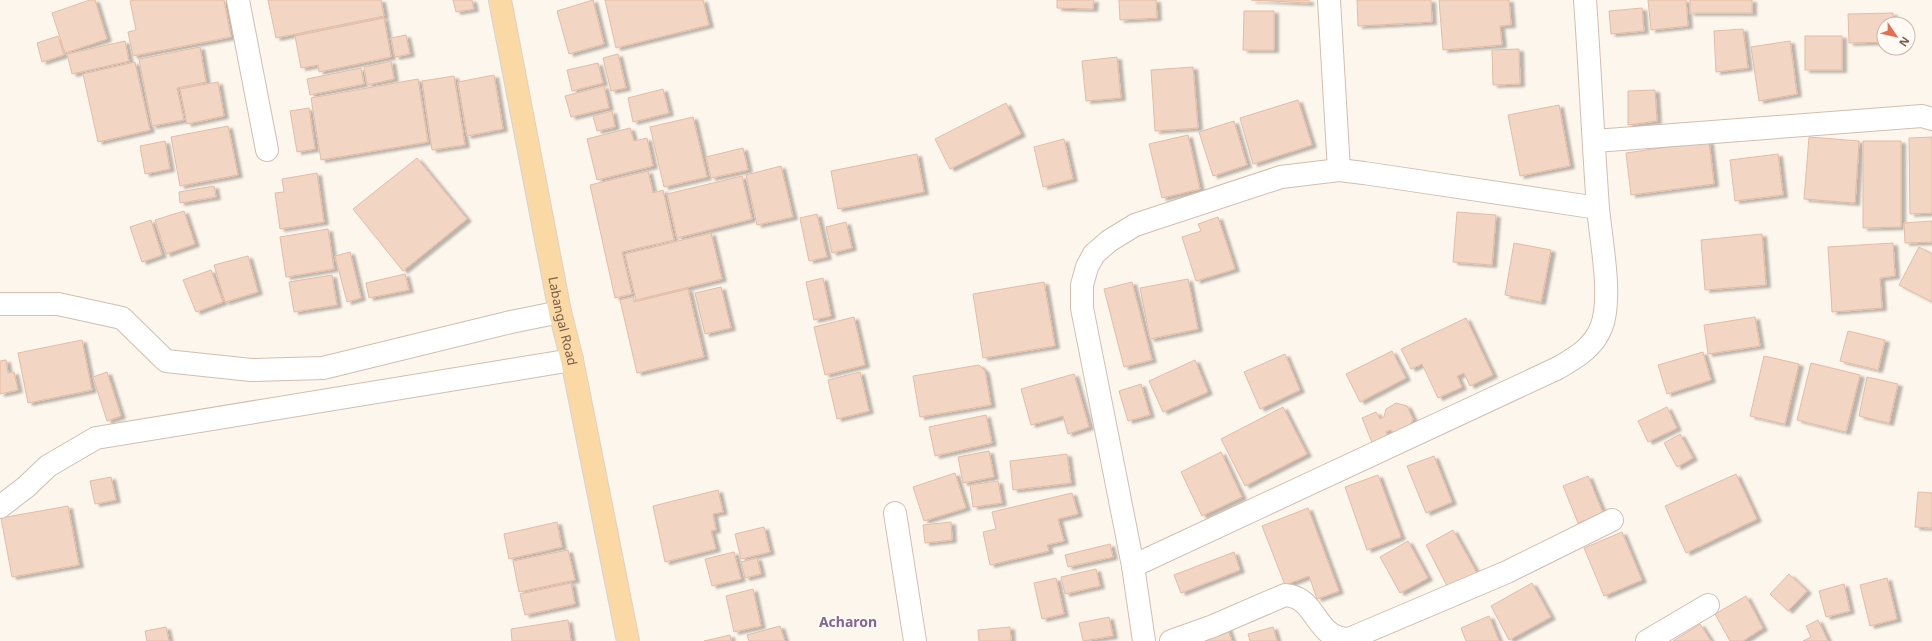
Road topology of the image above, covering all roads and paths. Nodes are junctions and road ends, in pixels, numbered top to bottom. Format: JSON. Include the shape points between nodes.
{"nodes":[{"id":1,"x":238,"y":0,"type":"edge"},
{"id":2,"x":500,"y":0,"type":"edge"},
{"id":3,"x":1328,"y":0,"type":"edge"},
{"id":4,"x":1585,"y":0,"type":"edge"},
{"id":5,"x":1932,"y":118,"type":"edge"},
{"id":6,"x":1595,"y":141,"type":"junction"},
{"id":7,"x":267,"y":150,"type":"dead end"},
{"id":8,"x":1339,"y":170,"type":"junction"},
{"id":9,"x":1598,"y":208,"type":"junction"},
{"id":10,"x":0,"y":304,"type":"edge"},
{"id":11,"x":560,"y":312,"type":"junction"},
{"id":12,"x":572,"y":360,"type":"junction"},
{"id":13,"x":0,"y":507,"type":"edge"},
{"id":14,"x":895,"y":513,"type":"dead end"},
{"id":15,"x":1612,"y":520,"type":"dead end"},
{"id":16,"x":1133,"y":566,"type":"junction"},
{"id":17,"x":1708,"y":605,"type":"dead end"},
{"id":18,"x":628,"y":641,"type":"edge"},
{"id":19,"x":915,"y":641,"type":"edge"},
{"id":20,"x":1144,"y":641,"type":"edge"},
{"id":21,"x":1171,"y":641,"type":"edge"},
{"id":22,"x":1647,"y":641,"type":"edge"}],
"edges":[{"from":1,"to":7,"type":"street"},
{"from":2,"to":11,"type":"main road","name":"Labangal Road"},
{"from":3,"to":8,"type":"street"},
{"from":4,"to":6,"type":"street"},
{"from":5,"to":6,"type":"street","via":[[1922,116]]},
{"from":6,"to":9,"type":"street"},
{"from":8,"to":9,"type":"street"},
{"from":8,"to":16,"type":"street","via":[[1281,177],[1135,225],[1094,254],[1087,267],[1082,285],[1082,308]]},
{"from":9,"to":16,"type":"street","via":[[1607,298],[1601,329],[1592,344],[1580,355],[1558,368]]},
{"from":10,"to":11,"type":"street","via":[[58,304],[122,318],[166,360],[251,370],[324,368]]},
{"from":11,"to":12,"type":"main road","name":"Labangal Road"},
{"from":12,"to":13,"type":"street","via":[[96,438],[48,466],[26,488]]},
{"from":12,"to":18,"type":"main road","name":"Labangal Road"},
{"from":14,"to":19,"type":"street"},
{"from":15,"to":21,"type":"street","via":[[1507,572],[1349,639],[1331,636],[1308,606],[1292,595],[1285,595]]},
{"from":16,"to":20,"type":"street"},
{"from":17,"to":22,"type":"street"}]}
